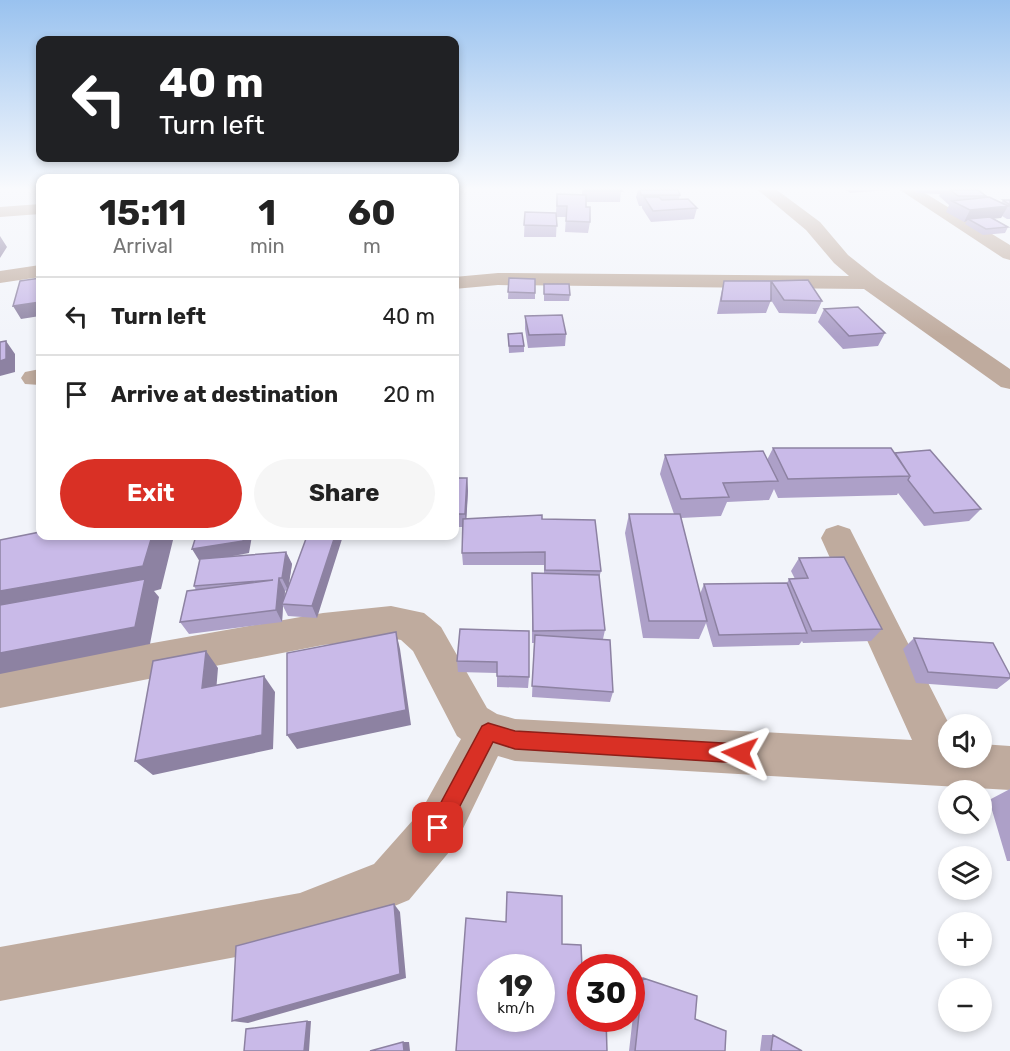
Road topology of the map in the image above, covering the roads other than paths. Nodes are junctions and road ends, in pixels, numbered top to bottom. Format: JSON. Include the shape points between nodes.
{"nodes":[{"id":1,"x":824,"y":239,"type":"edge"},
{"id":2,"x":986,"y":239,"type":"edge"},
{"id":3,"x":1010,"y":254,"type":"edge"},
{"id":4,"x":36,"y":272,"type":"edge"},
{"id":5,"x":0,"y":277,"type":"edge"},
{"id":6,"x":459,"y":283,"type":"edge"},
{"id":7,"x":869,"y":283,"type":"junction"},
{"id":8,"x":1010,"y":381,"type":"edge"},
{"id":9,"x":838,"y":538,"type":"dead end"},
{"id":10,"x":0,"y":689,"type":"edge"},
{"id":11,"x":488,"y":732,"type":"junction"},
{"id":12,"x":938,"y":748,"type":"edge"},
{"id":13,"x":938,"y":765,"type":"edge"},
{"id":14,"x":992,"y":767,"type":"edge"},
{"id":15,"x":1010,"y":768,"type":"edge"},
{"id":16,"x":0,"y":974,"type":"edge"}],
"edges":[{"from":1,"to":7,"type":"street"},
{"from":2,"to":3,"type":"street"},
{"from":4,"to":5,"type":"street"},
{"from":6,"to":7,"type":"street","via":[[498,279]]},
{"from":7,"to":8,"type":"street"},
{"from":9,"to":12,"type":"street"},
{"from":10,"to":11,"type":"street","via":[[323,629],[391,622],[411,625],[427,639],[472,722]]},
{"from":11,"to":13,"type":"street","via":[[515,740]]},
{"from":11,"to":16,"type":"street","via":[[438,828],[391,882],[300,919]]},
{"from":14,"to":15,"type":"street"}]}
